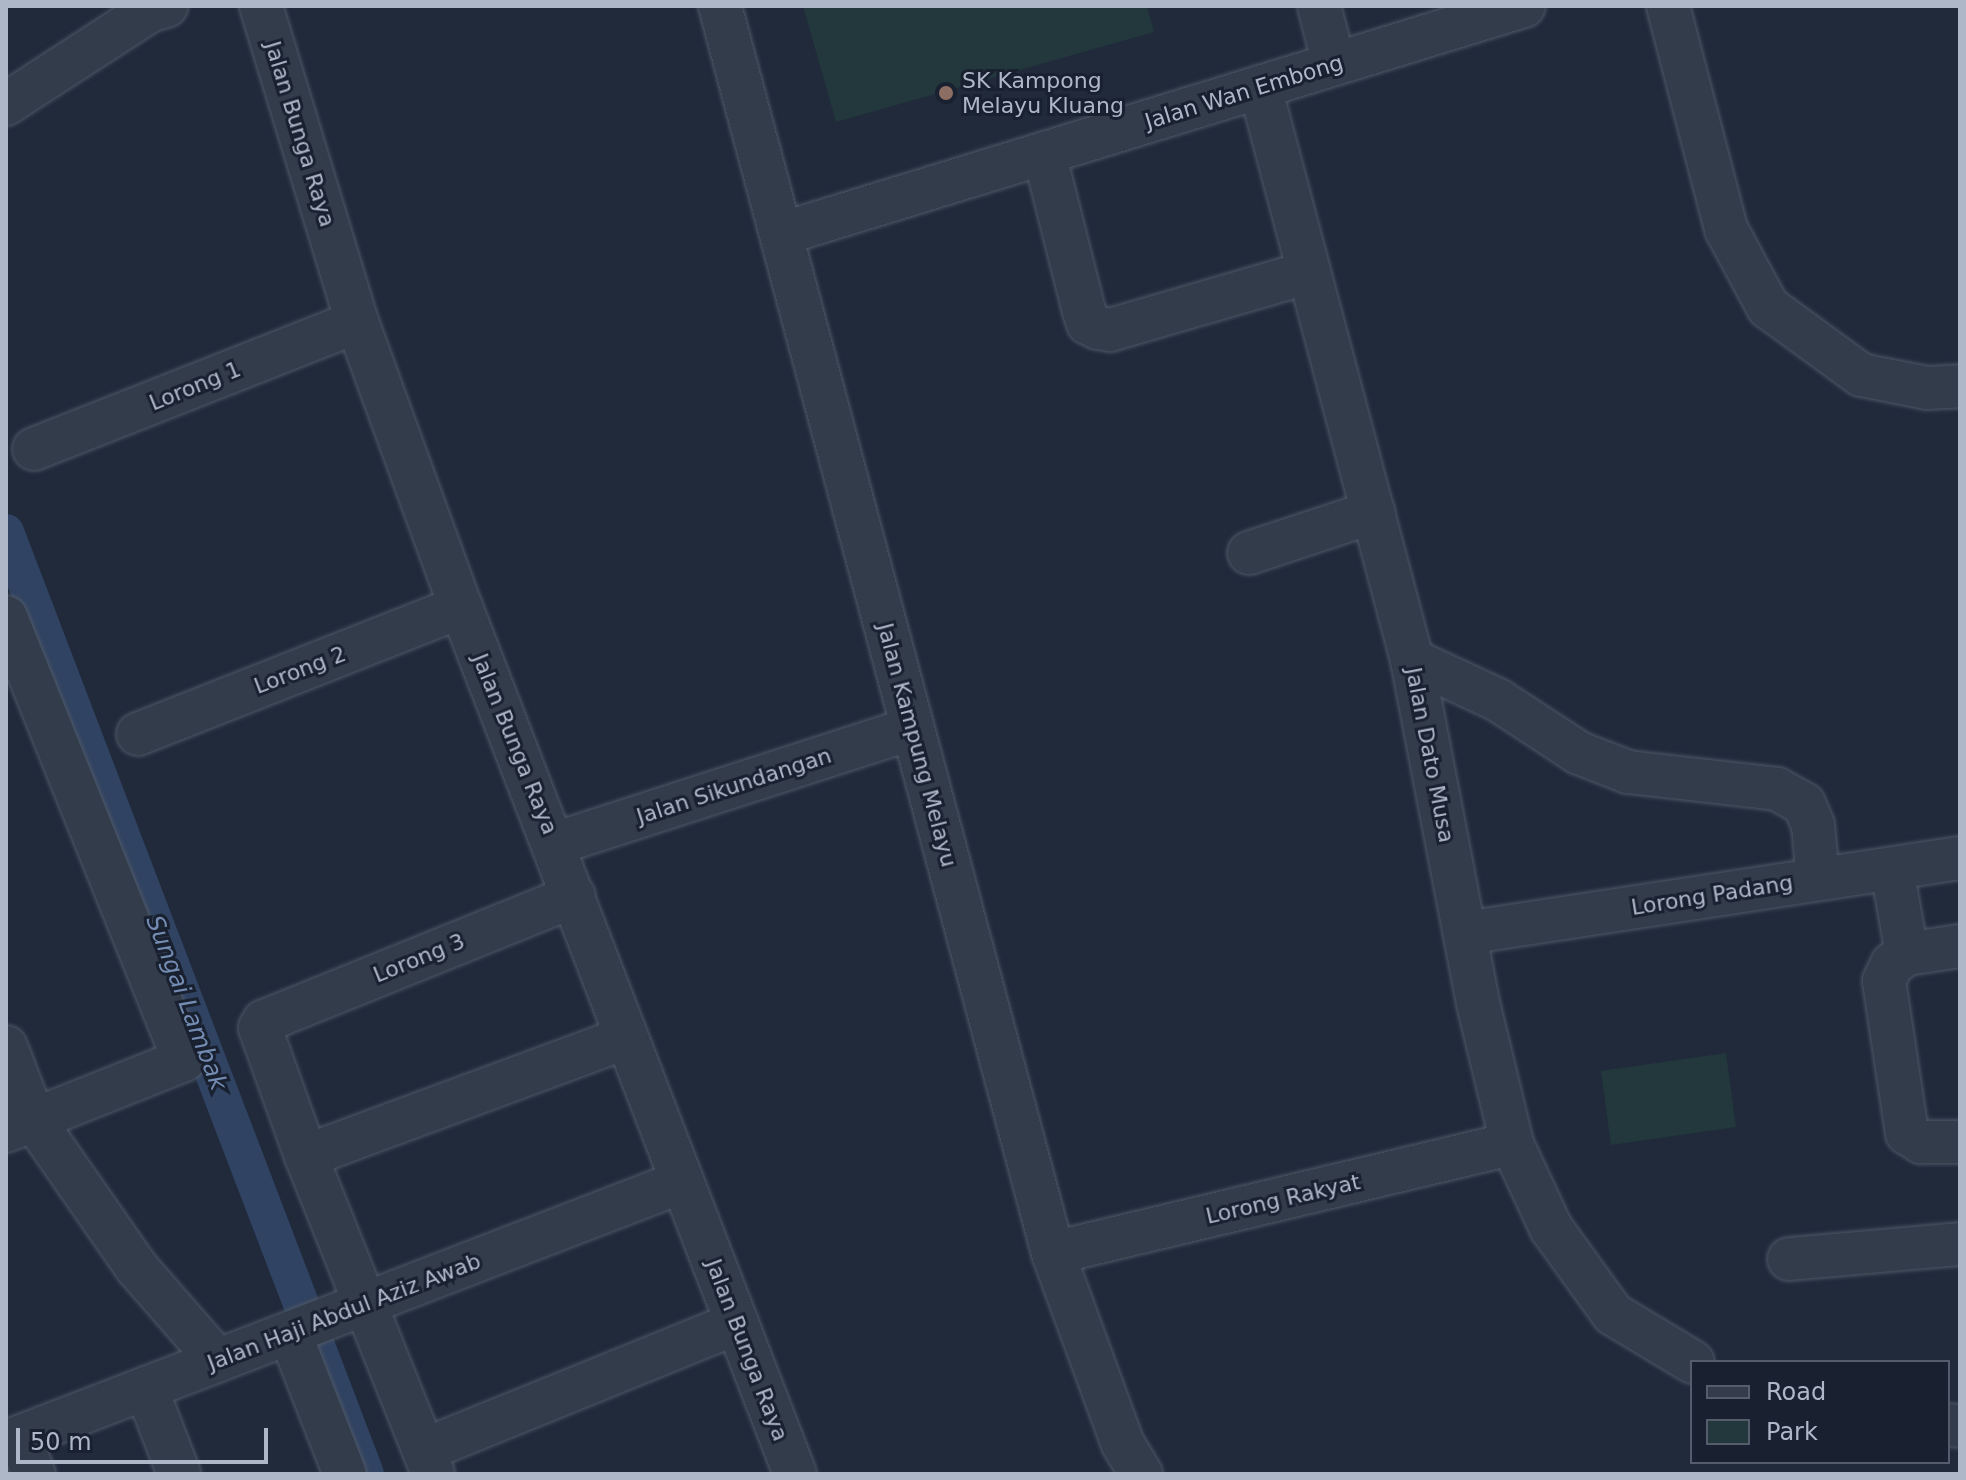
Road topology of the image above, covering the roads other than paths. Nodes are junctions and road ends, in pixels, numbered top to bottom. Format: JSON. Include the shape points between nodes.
{"nodes":[{"id":1,"x":261,"y":6,"type":"edge"},
{"id":2,"x":720,"y":6,"type":"edge"},
{"id":3,"x":1319,"y":6,"type":"edge"},
{"id":4,"x":1524,"y":6,"type":"edge"},
{"id":5,"x":1668,"y":6,"type":"edge"},
{"id":6,"x":155,"y":7,"type":"edge"},
{"id":7,"x":1334,"y":64,"type":"junction"},
{"id":8,"x":1260,"y":87,"type":"junction"},
{"id":9,"x":6,"y":104,"type":"edge"},
{"id":10,"x":1044,"y":153,"type":"junction"},
{"id":11,"x":781,"y":234,"type":"junction"},
{"id":12,"x":1309,"y":272,"type":"junction"},
{"id":13,"x":357,"y":322,"type":"junction"},
{"id":14,"x":1960,"y":386,"type":"edge"},
{"id":15,"x":34,"y":449,"type":"dead end"},
{"id":16,"x":1373,"y":512,"type":"junction"},
{"id":17,"x":1249,"y":553,"type":"dead end"},
{"id":18,"x":461,"y":607,"type":"junction"},
{"id":19,"x":6,"y":617,"type":"edge"},
{"id":20,"x":1412,"y":660,"type":"junction"},
{"id":21,"x":913,"y":728,"type":"junction"},
{"id":22,"x":138,"y":734,"type":"dead end"},
{"id":23,"x":554,"y":844,"type":"junction"},
{"id":24,"x":1960,"y":858,"type":"edge"},
{"id":25,"x":1892,"y":869,"type":"junction"},
{"id":26,"x":1818,"y":879,"type":"junction"},
{"id":27,"x":574,"y":896,"type":"junction"},
{"id":28,"x":1465,"y":933,"type":"junction"},
{"id":29,"x":1960,"y":946,"type":"edge"},
{"id":30,"x":1907,"y":954,"type":"junction"},
{"id":31,"x":627,"y":1037,"type":"junction"},
{"id":32,"x":6,"y":1047,"type":"edge"},
{"id":33,"x":20,"y":1125,"type":"edge"},
{"id":34,"x":1960,"y":1142,"type":"edge"},
{"id":35,"x":1512,"y":1144,"type":"junction"},
{"id":36,"x":306,"y":1156,"type":"junction"},
{"id":37,"x":681,"y":1182,"type":"junction"},
{"id":38,"x":1960,"y":1244,"type":"edge"},
{"id":39,"x":1053,"y":1253,"type":"junction"},
{"id":40,"x":1789,"y":1259,"type":"dead end"},
{"id":41,"x":321,"y":1321,"type":"junction"},
{"id":42,"x":737,"y":1323,"type":"junction"},
{"id":43,"x":1690,"y":1360,"type":"edge"},
{"id":44,"x":218,"y":1361,"type":"junction"},
{"id":45,"x":146,"y":1388,"type":"junction"},
{"id":46,"x":20,"y":1451,"type":"edge"},
{"id":47,"x":428,"y":1462,"type":"edge"},
{"id":48,"x":788,"y":1472,"type":"edge"},
{"id":49,"x":179,"y":1474,"type":"edge"},
{"id":50,"x":345,"y":1474,"type":"edge"},
{"id":51,"x":1141,"y":1474,"type":"edge"}],
"edges":[{"from":1,"to":13,"type":"street","name":"Jalan Bunga Raya"},
{"from":2,"to":11,"type":"street","name":"Jalan Kampung Melayu"},
{"from":3,"to":7,"type":"street"},
{"from":4,"to":7,"type":"street","name":"Jalan Wan Embong"},
{"from":5,"to":14,"type":"street","via":[[1726,229],[1768,307],[1861,375],[1927,388]]},
{"from":6,"to":9,"type":"street"},
{"from":7,"to":8,"type":"street","name":"Jalan Wan Embong"},
{"from":8,"to":10,"type":"street","name":"Jalan Wan Embong"},
{"from":8,"to":12,"type":"street","name":"Jalan Dato Musa"},
{"from":10,"to":11,"type":"street","name":"Jalan Wan Embong"},
{"from":10,"to":12,"type":"street","via":[[1084,311],[1088,323],[1098,328],[1110,330]]},
{"from":11,"to":21,"type":"street","name":"Jalan Kampung Melayu"},
{"from":12,"to":16,"type":"street","name":"Jalan Dato Musa"},
{"from":13,"to":15,"type":"street","name":"Lorong 1"},
{"from":13,"to":18,"type":"street","name":"Jalan Bunga Raya"},
{"from":16,"to":17,"type":"street"},
{"from":16,"to":20,"type":"street","name":"Jalan Dato Musa"},
{"from":18,"to":22,"type":"street","name":"Lorong 2"},
{"from":18,"to":23,"type":"street","name":"Jalan Bunga Raya"},
{"from":19,"to":33,"type":"street","via":[[184,1060]]},
{"from":20,"to":26,"type":"street","via":[[1498,700],[1579,753],[1628,772],[1777,789],[1804,804],[1813,825]]},
{"from":20,"to":28,"type":"street","name":"Jalan Dato Musa"},
{"from":21,"to":23,"type":"street","name":"Jalan Sikundangan"},
{"from":21,"to":39,"type":"street","name":"Jalan Kampung Melayu"},
{"from":23,"to":27,"type":"street","name":"Jalan Bunga Raya"},
{"from":24,"to":25,"type":"street","name":"Lorong Padang"},
{"from":25,"to":26,"type":"street","name":"Lorong Padang"},
{"from":25,"to":30,"type":"street"},
{"from":26,"to":28,"type":"street","name":"Lorong Padang"},
{"from":27,"to":31,"type":"street","name":"Jalan Bunga Raya"},
{"from":27,"to":36,"type":"street","name":"Lorong 3","via":[[264,1021],[260,1028]]},
{"from":28,"to":35,"type":"street","name":"Jalan Dato Musa"},
{"from":29,"to":30,"type":"street"},
{"from":30,"to":34,"type":"street","via":[[1892,964],[1884,981],[1907,1133],[1921,1142]]},
{"from":31,"to":36,"type":"street"},
{"from":31,"to":37,"type":"street","name":"Jalan Bunga Raya"},
{"from":32,"to":33,"type":"street"},
{"from":33,"to":44,"type":"street"},
{"from":35,"to":39,"type":"street","name":"Lorong Rakyat"},
{"from":35,"to":43,"type":"street","name":"Jalan Dato Musa","via":[[1551,1228],[1613,1314]]},
{"from":36,"to":41,"type":"street"},
{"from":37,"to":41,"type":"street","name":"Jalan Haji Abdul Aziz Awab"},
{"from":37,"to":42,"type":"street","name":"Jalan Bunga Raya"},
{"from":38,"to":40,"type":"street"},
{"from":39,"to":51,"type":"street","name":"Jalan Kampung Melayu","via":[[1123,1444]]},
{"from":41,"to":44,"type":"street","name":"Jalan Haji Abdul Aziz Awab"},
{"from":41,"to":47,"type":"street"},
{"from":41,"to":50,"type":"street"},
{"from":42,"to":47,"type":"street"},
{"from":42,"to":48,"type":"street","name":"Jalan Bunga Raya"},
{"from":44,"to":45,"type":"street","name":"Jalan Haji Abdul Aziz Awab"},
{"from":45,"to":46,"type":"street","name":"Jalan Haji Abdul Aziz Awab"},
{"from":45,"to":49,"type":"street"}]}
